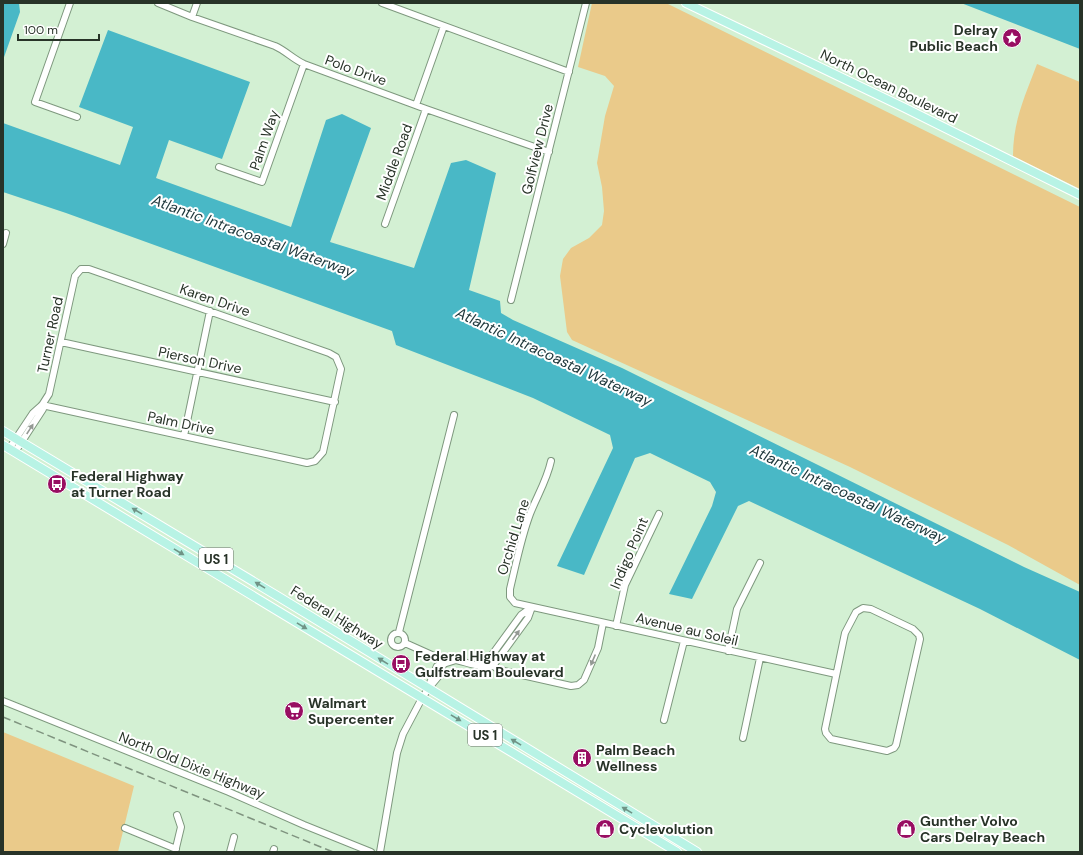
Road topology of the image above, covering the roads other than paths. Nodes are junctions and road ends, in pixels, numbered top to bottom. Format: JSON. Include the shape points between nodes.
{"nodes":[{"id":1,"x":70,"y":3,"type":"edge"},
{"id":2,"x":158,"y":3,"type":"edge"},
{"id":3,"x":197,"y":3,"type":"edge"},
{"id":4,"x":382,"y":3,"type":"edge"},
{"id":5,"x":586,"y":3,"type":"edge"},
{"id":6,"x":686,"y":3,"type":"edge"},
{"id":7,"x":192,"y":17,"type":"junction"},
{"id":8,"x":444,"y":26,"type":"junction"},
{"id":9,"x":304,"y":64,"type":"junction"},
{"id":10,"x":569,"y":72,"type":"junction"},
{"id":11,"x":416,"y":105,"type":"junction"},
{"id":12,"x":426,"y":109,"type":"junction"},
{"id":13,"x":77,"y":117,"type":"dead end"},
{"id":14,"x":549,"y":152,"type":"junction"},
{"id":15,"x":219,"y":167,"type":"dead end"},
{"id":16,"x":1080,"y":195,"type":"edge"},
{"id":17,"x":385,"y":224,"type":"dead end"},
{"id":18,"x":6,"y":233,"type":"dead end"},
{"id":19,"x":3,"y":244,"type":"edge"},
{"id":20,"x":81,"y":269,"type":"joint"},
{"id":21,"x":511,"y":300,"type":"dead end"},
{"id":22,"x":210,"y":311,"type":"junction"},
{"id":23,"x":61,"y":342,"type":"junction"},
{"id":24,"x":198,"y":372,"type":"junction"},
{"id":25,"x":335,"y":402,"type":"junction"},
{"id":26,"x":42,"y":405,"type":"junction"},
{"id":27,"x":454,"y":415,"type":"dead end"},
{"id":28,"x":3,"y":431,"type":"edge"},
{"id":29,"x":184,"y":436,"type":"junction"},
{"id":30,"x":19,"y":440,"type":"junction"},
{"id":31,"x":9,"y":449,"type":"edge"},
{"id":32,"x":550,"y":462,"type":"dead end"},
{"id":33,"x":659,"y":514,"type":"dead end"},
{"id":34,"x":141,"y":529,"type":"junction"},
{"id":35,"x":760,"y":563,"type":"dead end"},
{"id":36,"x":225,"y":564,"type":"junction"},
{"id":37,"x":220,"y":576,"type":"junction"},
{"id":38,"x":279,"y":597,"type":"junction"},
{"id":39,"x":532,"y":607,"type":"junction"},
{"id":40,"x":300,"y":610,"type":"junction"},
{"id":41,"x":278,"y":612,"type":"junction"},
{"id":42,"x":604,"y":623,"type":"junction"},
{"id":43,"x":616,"y":626,"type":"junction"},
{"id":44,"x":400,"y":632,"type":"junction"},
{"id":45,"x":684,"y":641,"type":"junction"},
{"id":46,"x":405,"y":643,"type":"junction"},
{"id":47,"x":728,"y":650,"type":"junction"},
{"id":48,"x":760,"y":658,"type":"junction"},
{"id":49,"x":444,"y":663,"type":"junction"},
{"id":50,"x":479,"y":666,"type":"junction"},
{"id":51,"x":493,"y":666,"type":"junction"},
{"id":52,"x":836,"y":674,"type":"junction"},
{"id":53,"x":428,"y":689,"type":"junction"},
{"id":54,"x":422,"y":697,"type":"junction"},
{"id":55,"x":3,"y":701,"type":"edge"},
{"id":56,"x":664,"y":720,"type":"dead end"},
{"id":57,"x":743,"y":738,"type":"dead end"},
{"id":58,"x":563,"y":783,"type":"junction"},
{"id":59,"x":587,"y":785,"type":"junction"},
{"id":60,"x":602,"y":795,"type":"junction"},
{"id":61,"x":586,"y":796,"type":"junction"},
{"id":62,"x":177,"y":815,"type":"dead end"},
{"id":63,"x":125,"y":828,"type":"dead end"},
{"id":64,"x":234,"y":837,"type":"dead end"},
{"id":65,"x":175,"y":850,"type":"edge"},
{"id":66,"x":230,"y":852,"type":"edge"},
{"id":67,"x":371,"y":852,"type":"edge"},
{"id":68,"x":380,"y":852,"type":"edge"},
{"id":69,"x":677,"y":852,"type":"edge"},
{"id":70,"x":696,"y":852,"type":"edge"}],
"edges":[{"from":1,"to":13,"type":"street","via":[[35,102]]},
{"from":2,"to":7,"type":"street","name":"Polo Drive"},
{"from":3,"to":7,"type":"street"},
{"from":4,"to":8,"type":"street"},
{"from":5,"to":10,"type":"street","name":"Golfview Drive"},
{"from":6,"to":16,"type":"main road","name":"North Ocean Boulevard"},
{"from":7,"to":9,"type":"street","name":"Polo Drive","via":[[275,46]]},
{"from":8,"to":10,"type":"street"},
{"from":8,"to":11,"type":"street"},
{"from":9,"to":11,"type":"street","name":"Polo Drive"},
{"from":9,"to":15,"type":"street","name":"Palm Way","via":[[262,182]]},
{"from":10,"to":14,"type":"street","name":"Golfview Drive"},
{"from":11,"to":12,"type":"street","name":"Polo Drive"},
{"from":12,"to":14,"type":"street","name":"Polo Drive"},
{"from":12,"to":17,"type":"street","name":"Middle Road"},
{"from":14,"to":21,"type":"street","name":"Golfview Drive"},
{"from":18,"to":19,"type":"street"},
{"from":20,"to":22,"type":"street","name":"Karen Drive","via":[[89,269]]},
{"from":20,"to":23,"type":"street","name":"Turner Road","via":[[75,276]]},
{"from":22,"to":24,"type":"street"},
{"from":22,"to":25,"type":"street","name":"Karen Drive","via":[[336,357],[341,373]]},
{"from":23,"to":24,"type":"street","name":"Pierson Drive"},
{"from":23,"to":26,"type":"street","name":"Turner Road","via":[[49,394]]},
{"from":24,"to":25,"type":"street","name":"Pierson Drive"},
{"from":24,"to":29,"type":"street"},
{"from":25,"to":29,"type":"street","name":"Palm Drive","via":[[324,452],[315,461],[302,462]]},
{"from":26,"to":29,"type":"street","name":"Palm Drive"},
{"from":26,"to":30,"type":"street","name":"Turner Road","via":[[43,409]]},
{"from":27,"to":44,"type":"street"},
{"from":28,"to":30,"type":"main road","name":"Federal Highway","number":"US 1"},
{"from":30,"to":31,"type":"street","name":"Turner Road"},
{"from":36,"to":30,"type":"main road","name":"Federal Highway","number":"US 1","one_way":true},
{"from":31,"to":34,"type":"main road","name":"Federal Highway","number":"US 1"},
{"from":32,"to":39,"type":"street","name":"Orchid Lane","via":[[525,527],[510,589],[510,597],[515,603]]},
{"from":33,"to":43,"type":"street","name":"Indigo Point","via":[[625,584]]},
{"from":34,"to":36,"type":"main road","via":[[148,526],[158,528],[213,562]]},
{"from":34,"to":37,"type":"main road","name":"Federal Highway","number":"US 1","one_way":true},
{"from":35,"to":47,"type":"street","via":[[737,609]]},
{"from":38,"to":36,"type":"main road","name":"Federal Highway","number":"US 1","one_way":true},
{"from":37,"to":38,"type":"main road","via":[[235,580],[265,599],[275,600]]},
{"from":37,"to":41,"type":"main road","name":"Federal Highway","number":"US 1"},
{"from":38,"to":40,"type":"main road","name":"Federal Highway","number":"US 1"},
{"from":39,"to":42,"type":"street","name":"Avenue au Soleil"},
{"from":39,"to":50,"type":"street","via":[[522,614],[486,663]]},
{"from":51,"to":39,"type":"street","one_way":true,"via":[[528,618]]},
{"from":40,"to":41,"type":"main road","via":[[287,608]]},
{"from":53,"to":40,"type":"main road","name":"Federal Highway","number":"US 1","one_way":true},
{"from":41,"to":54,"type":"main road","name":"Federal Highway","number":"US 1","one_way":true},
{"from":42,"to":43,"type":"street","name":"Avenue au Soleil"},
{"from":42,"to":51,"type":"street","one_way":true,"via":[[598,648],[584,680],[578,685],[571,686],[507,672]]},
{"from":43,"to":45,"type":"street","name":"Avenue au Soleil"},
{"from":44,"to":46,"type":"street","via":[[405,636]]},
{"from":44,"to":46,"type":"street","via":[[392,636],[392,643],[398,647]]},
{"from":45,"to":47,"type":"street","name":"Avenue au Soleil"},
{"from":45,"to":56,"type":"street"},
{"from":46,"to":49,"type":"street"},
{"from":47,"to":48,"type":"street","name":"Avenue au Soleil"},
{"from":48,"to":52,"type":"street","name":"Avenue au Soleil"},
{"from":48,"to":57,"type":"street"},
{"from":49,"to":50,"type":"street","via":[[456,660]]},
{"from":49,"to":53,"type":"street","via":[[437,666]]},
{"from":50,"to":51,"type":"street"},
{"from":52,"to":52,"type":"street","via":[[845,633],[859,610],[871,609],[916,632],[920,643],[894,748],[883,751],[831,739],[828,736],[825,725]]},
{"from":53,"to":54,"type":"street"},
{"from":59,"to":53,"type":"main road","name":"Federal Highway","number":"US 1","one_way":true},
{"from":54,"to":58,"type":"main road","name":"Federal Highway","number":"US 1","one_way":true},
{"from":54,"to":68,"type":"street","via":[[400,743]]},
{"from":55,"to":67,"type":"street","name":"North Old Dixie Highway"},
{"from":58,"to":59,"type":"main road"},
{"from":58,"to":61,"type":"main road","name":"Federal Highway","number":"US 1"},
{"from":59,"to":60,"type":"main road","name":"Federal Highway","number":"US 1"},
{"from":60,"to":61,"type":"main road"},
{"from":70,"to":60,"type":"main road","name":"Federal Highway","number":"US 1","one_way":true},
{"from":61,"to":69,"type":"main road","name":"Federal Highway","number":"US 1"},
{"from":62,"to":65,"type":"street","via":[[181,827]]},
{"from":63,"to":65,"type":"street"},
{"from":64,"to":66,"type":"street"}]}
